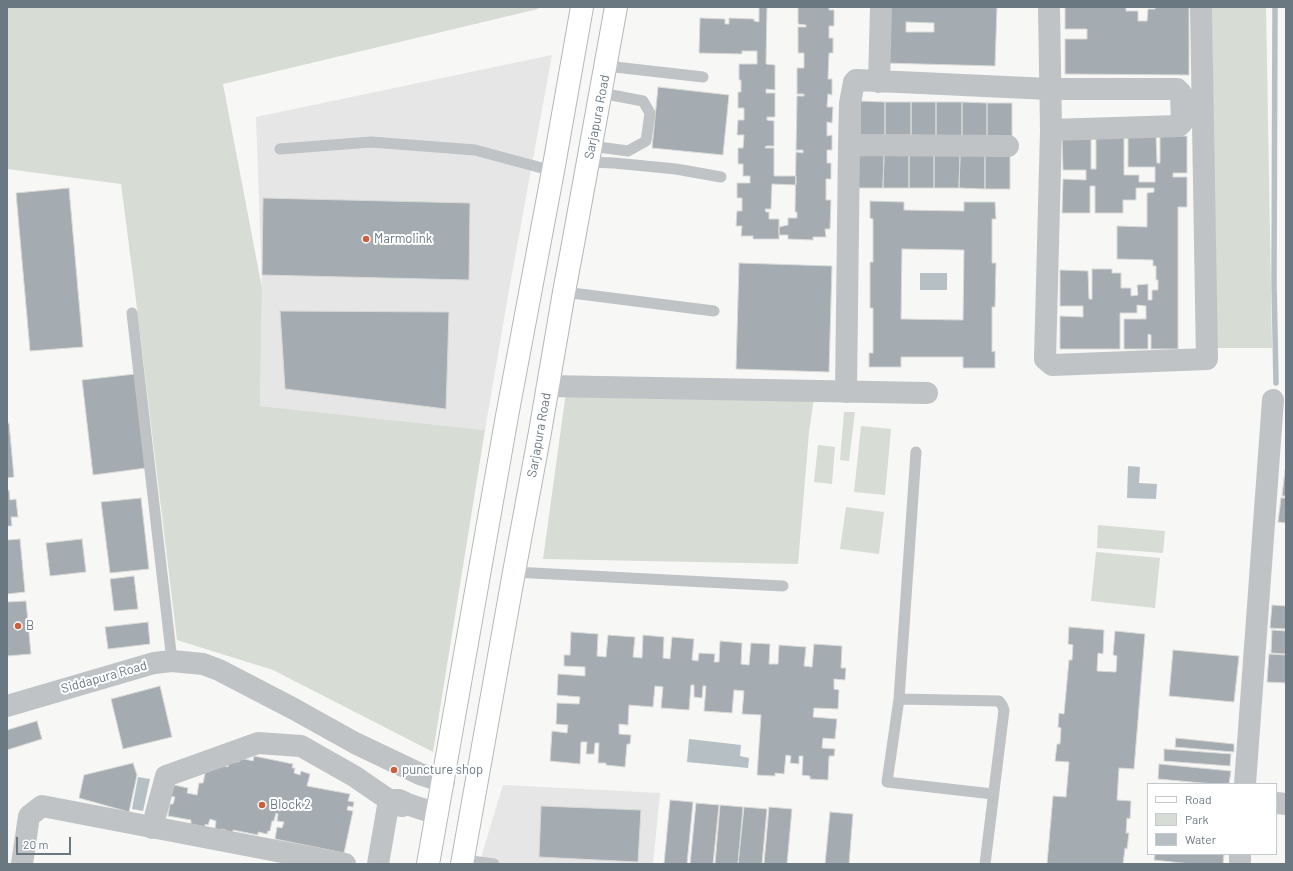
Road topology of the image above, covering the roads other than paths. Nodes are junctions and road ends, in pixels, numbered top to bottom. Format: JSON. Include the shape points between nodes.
{"nodes":[{"id":1,"x":582,"y":7,"type":"edge"},
{"id":2,"x":616,"y":7,"type":"edge"},
{"id":3,"x":881,"y":7,"type":"edge"},
{"id":4,"x":1049,"y":7,"type":"edge"},
{"id":5,"x":1201,"y":7,"type":"edge"},
{"id":6,"x":606,"y":66,"type":"junction"},
{"id":7,"x":703,"y":77,"type":"dead end"},
{"id":8,"x":879,"y":82,"type":"junction"},
{"id":9,"x":1049,"y":89,"type":"junction"},
{"id":10,"x":601,"y":93,"type":"junction"},
{"id":11,"x":1050,"y":130,"type":"junction"},
{"id":12,"x":849,"y":145,"type":"junction"},
{"id":13,"x":1008,"y":146,"type":"dead end"},
{"id":14,"x":280,"y":149,"type":"dead end"},
{"id":15,"x":589,"y":154,"type":"junction"},
{"id":16,"x":553,"y":171,"type":"junction"},
{"id":17,"x":721,"y":178,"type":"dead end"},
{"id":18,"x":564,"y":292,"type":"junction"},
{"id":19,"x":714,"y":311,"type":"dead end"},
{"id":20,"x":132,"y":313,"type":"dead end"},
{"id":21,"x":547,"y":386,"type":"junction"},
{"id":22,"x":846,"y":392,"type":"junction"},
{"id":23,"x":927,"y":393,"type":"dead end"},
{"id":24,"x":1273,"y":400,"type":"dead end"},
{"id":25,"x":916,"y":452,"type":"dead end"},
{"id":26,"x":492,"y":499,"type":"junction"},
{"id":27,"x":526,"y":506,"type":"junction"},
{"id":28,"x":514,"y":572,"type":"junction"},
{"id":29,"x":783,"y":586,"type":"dead end"},
{"id":30,"x":172,"y":661,"type":"junction"},
{"id":31,"x":899,"y":699,"type":"junction"},
{"id":32,"x":7,"y":706,"type":"edge"},
{"id":33,"x":444,"y":782,"type":"junction"},
{"id":34,"x":1245,"y":783,"type":"edge"},
{"id":35,"x":993,"y":794,"type":"junction"},
{"id":36,"x":400,"y":802,"type":"junction"},
{"id":37,"x":437,"y":814,"type":"junction"},
{"id":38,"x":152,"y":828,"type":"junction"},
{"id":39,"x":463,"y":862,"type":"edge"},
{"id":40,"x":22,"y":864,"type":"edge"},
{"id":41,"x":345,"y":864,"type":"edge"},
{"id":42,"x":378,"y":864,"type":"edge"},
{"id":43,"x":428,"y":864,"type":"edge"},
{"id":44,"x":494,"y":864,"type":"edge"},
{"id":45,"x":985,"y":864,"type":"edge"}],
"edges":[{"from":1,"to":16,"type":"main road"},
{"from":2,"to":6,"type":"main road","name":"Sarjapura Road"},
{"from":3,"to":8,"type":"street"},
{"from":4,"to":9,"type":"street"},
{"from":5,"to":11,"type":"street","via":[[1207,359],[1052,365],[1045,359]]},
{"from":6,"to":7,"type":"lane"},
{"from":6,"to":10,"type":"main road","name":"Sarjapura Road"},
{"from":8,"to":9,"type":"street"},
{"from":8,"to":12,"type":"street","via":[[854,82],[850,103]]},
{"from":9,"to":11,"type":"street"},
{"from":9,"to":11,"type":"street","via":[[1177,90],[1181,93],[1182,123],[1179,126]]},
{"from":10,"to":15,"type":"main road","name":"Sarjapura Road"},
{"from":10,"to":15,"type":"lane","via":[[643,101],[650,113],[646,141],[628,151]]},
{"from":12,"to":13,"type":"street"},
{"from":12,"to":22,"type":"street"},
{"from":14,"to":16,"type":"lane","via":[[370,142],[475,150]]},
{"from":15,"to":17,"type":"lane","via":[[614,162],[676,168]]},
{"from":15,"to":18,"type":"main road","name":"Sarjapura Road"},
{"from":16,"to":26,"type":"main road"},
{"from":18,"to":19,"type":"lane"},
{"from":18,"to":21,"type":"main road","name":"Sarjapura Road"},
{"from":20,"to":30,"type":"lane"},
{"from":21,"to":22,"type":"street"},
{"from":21,"to":27,"type":"main road","name":"Sarjapura Road"},
{"from":22,"to":23,"type":"street"},
{"from":24,"to":34,"type":"street"},
{"from":25,"to":31,"type":"lane"},
{"from":26,"to":27,"type":"main road"},
{"from":26,"to":33,"type":"main road"},
{"from":27,"to":28,"type":"main road","name":"Sarjapura Road"},
{"from":28,"to":29,"type":"lane"},
{"from":28,"to":39,"type":"main road","name":"Sarjapura Road"},
{"from":30,"to":32,"type":"street","name":"Siddapura Road","via":[[136,667]]},
{"from":30,"to":33,"type":"street","name":"Siddapura Road","via":[[203,664],[219,670],[355,743],[420,774]]},
{"from":31,"to":35,"type":"lane","via":[[887,782]]},
{"from":31,"to":35,"type":"lane","via":[[1000,702],[1004,710]]},
{"from":33,"to":37,"type":"main road"},
{"from":35,"to":45,"type":"lane"},
{"from":36,"to":37,"type":"street"},
{"from":36,"to":38,"type":"street","via":[[301,746],[258,743],[166,776]]},
{"from":36,"to":42,"type":"street"},
{"from":37,"to":43,"type":"main road"},
{"from":38,"to":40,"type":"street","via":[[42,806],[29,816]]},
{"from":38,"to":41,"type":"street"},
{"from":39,"to":44,"type":"lane"}]}
